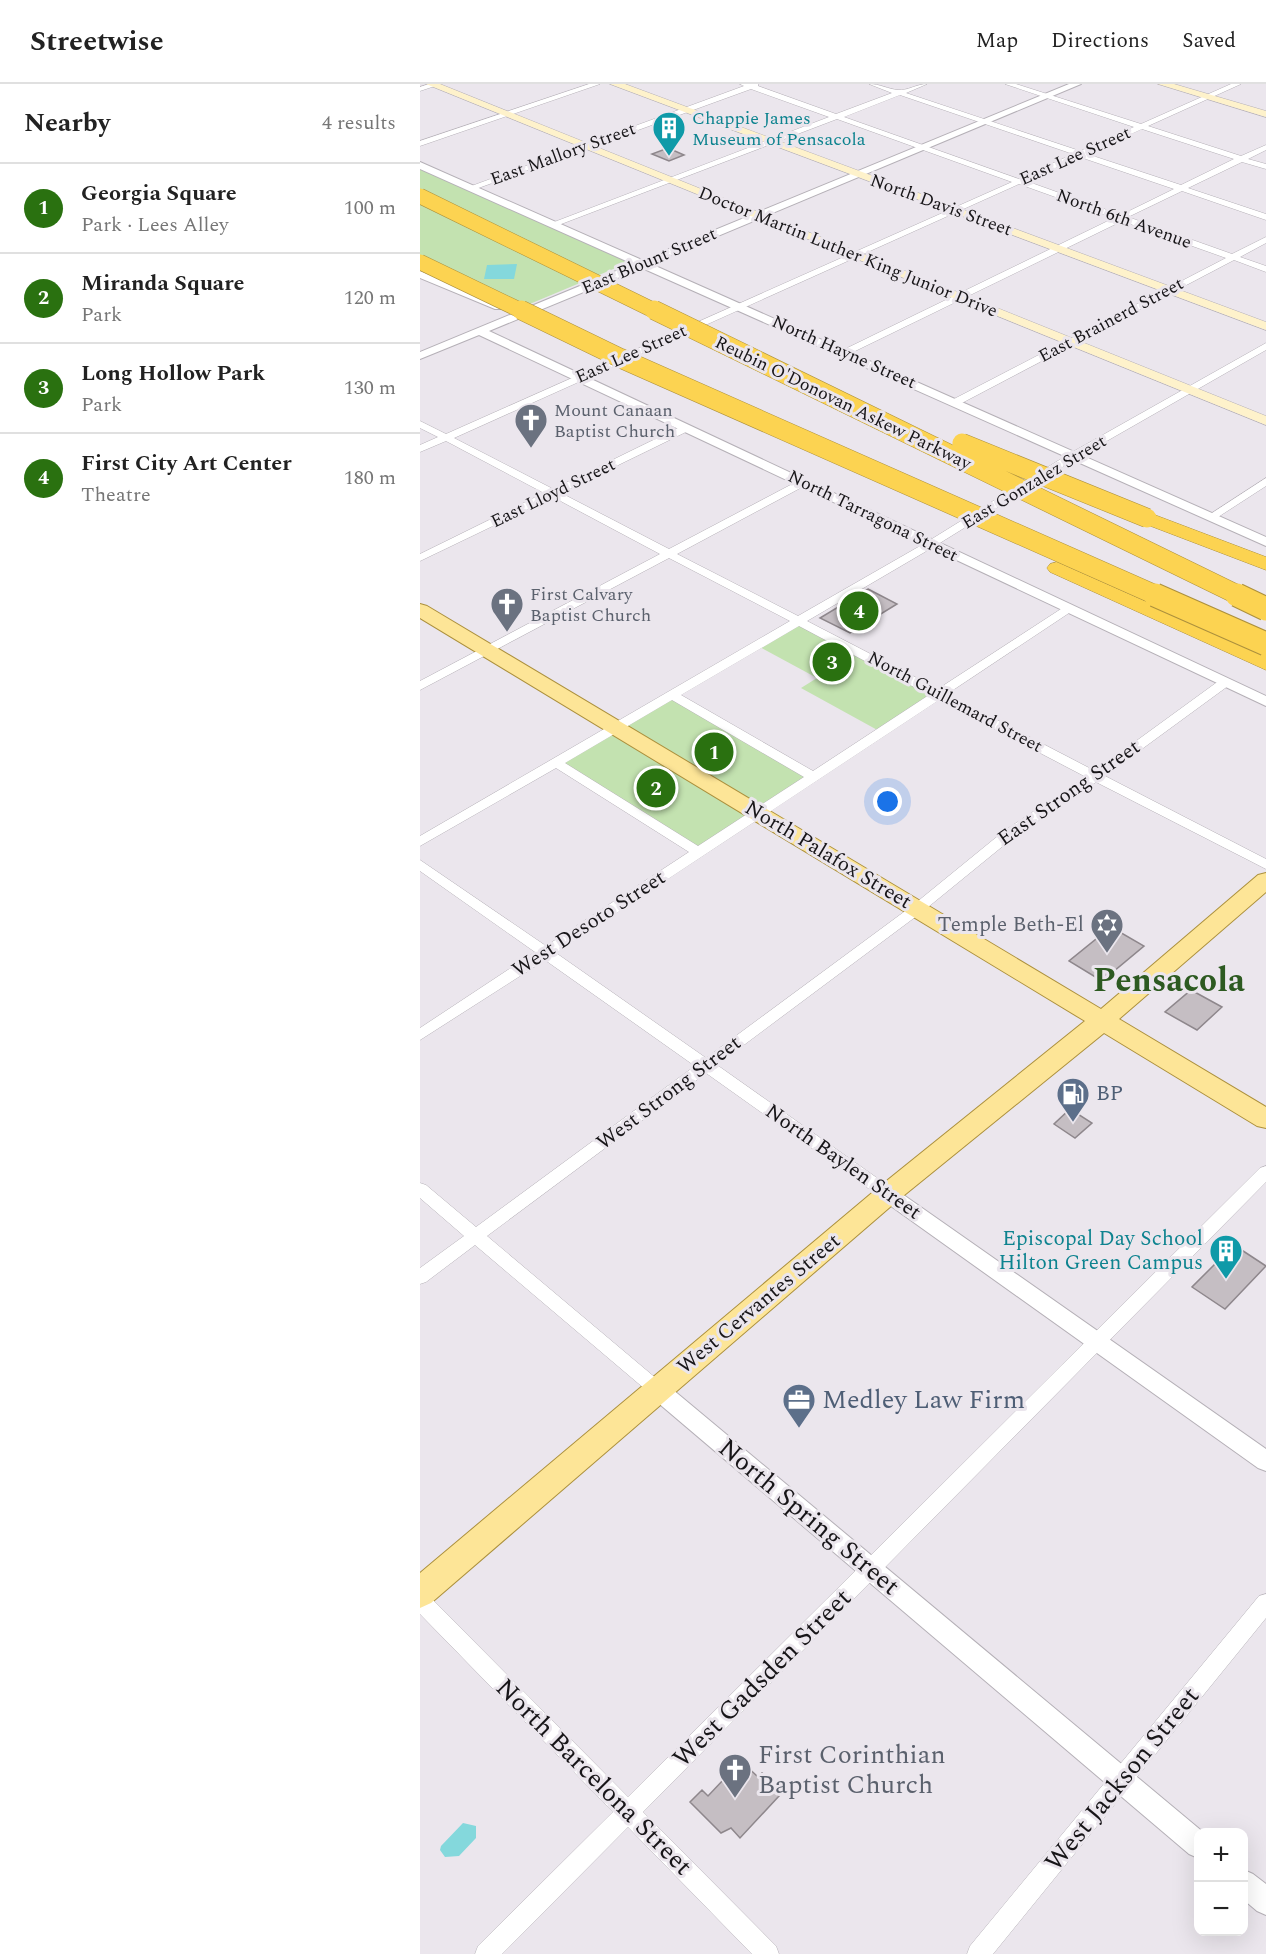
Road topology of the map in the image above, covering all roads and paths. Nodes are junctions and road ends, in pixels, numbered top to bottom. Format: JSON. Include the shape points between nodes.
{"nodes":[{"id":1,"x":434,"y":84,"type":"edge"},
{"id":2,"x":596,"y":84,"type":"edge"},
{"id":3,"x":615,"y":84,"type":"edge"},
{"id":4,"x":873,"y":84,"type":"edge"},
{"id":5,"x":923,"y":84,"type":"edge"},
{"id":6,"x":1009,"y":84,"type":"edge"},
{"id":7,"x":1077,"y":84,"type":"edge"},
{"id":8,"x":1163,"y":84,"type":"edge"},
{"id":9,"x":1237,"y":84,"type":"edge"},
{"id":10,"x":751,"y":85,"type":"edge"},
{"id":11,"x":420,"y":89,"type":"edge"},
{"id":12,"x":899,"y":93,"type":"junction"},
{"id":13,"x":1050,"y":97,"type":"junction"},
{"id":14,"x":1208,"y":97,"type":"junction"},
{"id":15,"x":686,"y":110,"type":"junction"},
{"id":16,"x":507,"y":114,"type":"junction"},
{"id":17,"x":1266,"y":114,"type":"edge"},
{"id":18,"x":835,"y":116,"type":"junction"},
{"id":19,"x":988,"y":123,"type":"junction"},
{"id":20,"x":1142,"y":127,"type":"junction"},
{"id":21,"x":768,"y":141,"type":"junction"},
{"id":22,"x":420,"y":144,"type":"edge"},
{"id":23,"x":585,"y":146,"type":"junction"},
{"id":24,"x":1266,"y":147,"type":"edge"},
{"id":25,"x":924,"y":148,"type":"junction"},
{"id":26,"x":1080,"y":154,"type":"junction"},
{"id":27,"x":1242,"y":159,"type":"junction"},
{"id":28,"x":420,"y":165,"type":"edge"},
{"id":29,"x":1266,"y":167,"type":"edge"},
{"id":30,"x":857,"y":174,"type":"junction"},
{"id":31,"x":669,"y":180,"type":"junction"},
{"id":32,"x":1019,"y":181,"type":"junction"},
{"id":33,"x":471,"y":188,"type":"junction"},
{"id":34,"x":1182,"y":188,"type":"junction"},
{"id":35,"x":420,"y":196,"type":"edge"},
{"id":36,"x":954,"y":210,"type":"junction"},
{"id":37,"x":757,"y":215,"type":"junction"},
{"id":38,"x":1266,"y":217,"type":"edge"},
{"id":39,"x":1122,"y":218,"type":"junction"},
{"id":40,"x":553,"y":224,"type":"junction"},
{"id":41,"x":1266,"y":240,"type":"edge"},
{"id":42,"x":1058,"y":249,"type":"junction"},
{"id":43,"x":855,"y":255,"type":"junction"},
{"id":44,"x":1232,"y":257,"type":"junction"},
{"id":45,"x":420,"y":262,"type":"edge"},
{"id":46,"x":642,"y":264,"type":"junction"},
{"id":47,"x":1266,"y":269,"type":"edge"},
{"id":48,"x":420,"y":274,"type":"edge"},
{"id":49,"x":1168,"y":290,"type":"junction"},
{"id":50,"x":959,"y":297,"type":"junction"},
{"id":51,"x":640,"y":304,"type":"junction"},
{"id":52,"x":740,"y":306,"type":"junction"},
{"id":53,"x":519,"y":315,"type":"junction"},
{"id":54,"x":1266,"y":326,"type":"edge"},
{"id":55,"x":479,"y":331,"type":"junction"},
{"id":56,"x":1070,"y":342,"type":"junction"},
{"id":57,"x":1266,"y":346,"type":"edge"},
{"id":58,"x":844,"y":352,"type":"junction"},
{"id":59,"x":627,"y":355,"type":"junction"},
{"id":60,"x":420,"y":356,"type":"edge"},
{"id":61,"x":579,"y":378,"type":"junction"},
{"id":62,"x":1191,"y":390,"type":"junction"},
{"id":63,"x":956,"y":402,"type":"junction"},
{"id":64,"x":1266,"y":421,"type":"edge"},
{"id":65,"x":420,"y":424,"type":"edge"},
{"id":66,"x":686,"y":428,"type":"junction"},
{"id":67,"x":446,"y":437,"type":"junction"},
{"id":68,"x":420,"y":449,"type":"edge"},
{"id":69,"x":1073,"y":456,"type":"junction"},
{"id":70,"x":1266,"y":481,"type":"edge"},
{"id":71,"x":802,"y":483,"type":"junction"},
{"id":72,"x":554,"y":493,"type":"junction"},
{"id":73,"x":1211,"y":517,"type":"junction"},
{"id":74,"x":1266,"y":542,"type":"edge"},
{"id":75,"x":931,"y":544,"type":"junction"},
{"id":76,"x":670,"y":554,"type":"junction"},
{"id":77,"x":420,"y":558,"type":"edge"},
{"id":78,"x":1266,"y":564,"type":"edge"},
{"id":79,"x":1068,"y":609,"type":"junction"},
{"id":80,"x":1266,"y":609,"type":"edge"},
{"id":81,"x":420,"y":610,"type":"edge"},
{"id":82,"x":798,"y":621,"type":"junction"},
{"id":83,"x":1266,"y":644,"type":"edge"},
{"id":84,"x":487,"y":650,"type":"junction"},
{"id":85,"x":1266,"y":663,"type":"edge"},
{"id":86,"x":1224,"y":682,"type":"junction"},
{"id":87,"x":420,"y":686,"type":"edge"},
{"id":88,"x":939,"y":694,"type":"junction"},
{"id":89,"x":672,"y":695,"type":"junction"},
{"id":90,"x":1266,"y":702,"type":"edge"},
{"id":91,"x":616,"y":728,"type":"junction"},
{"id":92,"x":556,"y":763,"type":"junction"},
{"id":93,"x":1096,"y":776,"type":"junction"},
{"id":94,"x":814,"y":777,"type":"junction"},
{"id":95,"x":758,"y":813,"type":"junction"},
{"id":96,"x":420,"y":842,"type":"edge"},
{"id":97,"x":699,"y":852,"type":"junction"},
{"id":98,"x":420,"y":864,"type":"edge"},
{"id":99,"x":1266,"y":875,"type":"edge"},
{"id":100,"x":917,"y":909,"type":"junction"},
{"id":101,"x":545,"y":952,"type":"junction"},
{"id":102,"x":1103,"y":1020,"type":"junction"},
{"id":103,"x":420,"y":1035,"type":"edge"},
{"id":104,"x":706,"y":1065,"type":"junction"},
{"id":105,"x":1266,"y":1119,"type":"edge"},
{"id":106,"x":1266,"y":1172,"type":"edge"},
{"id":107,"x":420,"y":1190,"type":"edge"},
{"id":108,"x":888,"y":1194,"type":"junction"},
{"id":109,"x":475,"y":1236,"type":"junction"},
{"id":110,"x":420,"y":1277,"type":"edge"},
{"id":111,"x":1097,"y":1342,"type":"junction"},
{"id":112,"x":658,"y":1390,"type":"junction"},
{"id":113,"x":1266,"y":1461,"type":"edge"},
{"id":114,"x":870,"y":1569,"type":"junction"},
{"id":115,"x":420,"y":1593,"type":"edge"},
{"id":116,"x":420,"y":1600,"type":"edge"},
{"id":117,"x":1266,"y":1603,"type":"edge"},
{"id":118,"x":1121,"y":1780,"type":"junction"},
{"id":119,"x":628,"y":1813,"type":"junction"},
{"id":120,"x":1194,"y":1842,"type":"edge"},
{"id":121,"x":1248,"y":1886,"type":"edge"},
{"id":122,"x":1266,"y":1902,"type":"edge"},
{"id":123,"x":486,"y":1954,"type":"edge"},
{"id":124,"x":768,"y":1954,"type":"edge"},
{"id":125,"x":978,"y":1954,"type":"edge"}],
"edges":[{"from":1,"to":11,"type":"street"},
{"from":1,"to":16,"type":"main road","name":"Doctor Martin Luther King Junior Drive"},
{"from":2,"to":16,"type":"street"},
{"from":3,"to":15,"type":"main road","name":"North Davis Street"},
{"from":4,"to":12,"type":"street"},
{"from":5,"to":12,"type":"street"},
{"from":6,"to":13,"type":"street"},
{"from":7,"to":13,"type":"street","name":"East Blount Street"},
{"from":8,"to":14,"type":"main road"},
{"from":9,"to":14,"type":"street","name":"East Lee Street"},
{"from":10,"to":15,"type":"street","name":"East Mallory Street"},
{"from":10,"to":18,"type":"street","name":"North 6th Avenue"},
{"from":12,"to":18,"type":"street"},
{"from":12,"to":19,"type":"street"},
{"from":13,"to":19,"type":"street","name":"East Blount Street"},
{"from":13,"to":20,"type":"street"},
{"from":14,"to":17,"type":"main road"},
{"from":14,"to":20,"type":"street","name":"East Lee Street"},
{"from":15,"to":21,"type":"main road","name":"North Davis Street"},
{"from":15,"to":23,"type":"street","name":"East Mallory Street"},
{"from":16,"to":22,"type":"street"},
{"from":16,"to":23,"type":"main road","name":"Doctor Martin Luther King Junior Drive"},
{"from":18,"to":21,"type":"street"},
{"from":18,"to":25,"type":"street","name":"North 6th Avenue"},
{"from":19,"to":25,"type":"street","name":"East Blount Street"},
{"from":19,"to":26,"type":"street"},
{"from":20,"to":26,"type":"street","name":"East Lee Street"},
{"from":20,"to":27,"type":"street"},
{"from":21,"to":30,"type":"main road","name":"North Davis Street"},
{"from":21,"to":31,"type":"street"},
{"from":23,"to":31,"type":"main road","name":"Doctor Martin Luther King Junior Drive"},
{"from":23,"to":33,"type":"street","name":"East Mallory Street"},
{"from":24,"to":27,"type":"street"},
{"from":25,"to":30,"type":"street","name":"East Blount Street"},
{"from":25,"to":32,"type":"street","name":"North 6th Avenue"},
{"from":26,"to":32,"type":"street","name":"East Lee Street"},
{"from":26,"to":34,"type":"street"},
{"from":27,"to":29,"type":"street"},
{"from":27,"to":34,"type":"street"},
{"from":28,"to":33,"type":"street","name":"North Hayne Street"},
{"from":30,"to":36,"type":"main road","name":"North Davis Street"},
{"from":30,"to":37,"type":"street","name":"East Blount Street"},
{"from":31,"to":37,"type":"main road","name":"Doctor Martin Luther King Junior Drive"},
{"from":31,"to":40,"type":"street"},
{"from":32,"to":36,"type":"street","name":"East Lee Street"},
{"from":32,"to":39,"type":"street","name":"North 6th Avenue"},
{"from":33,"to":40,"type":"street","name":"North Hayne Street"},
{"from":34,"to":38,"type":"street"},
{"from":34,"to":39,"type":"street"},
{"from":35,"to":51,"type":"highway","name":"Reubin O'Donovan Askew Parkway","bridge":true},
{"from":36,"to":42,"type":"main road","name":"North Davis Street"},
{"from":36,"to":43,"type":"street","name":"East Lee Street"},
{"from":37,"to":43,"type":"main road","name":"Doctor Martin Luther King Junior Drive"},
{"from":37,"to":46,"type":"street","name":"East Blount Street"},
{"from":39,"to":42,"type":"street"},
{"from":39,"to":44,"type":"street","name":"North 6th Avenue"},
{"from":40,"to":46,"type":"street","name":"North Hayne Street"},
{"from":41,"to":44,"type":"street","name":"East Brainerd Street"},
{"from":42,"to":49,"type":"main road","name":"North Davis Street"},
{"from":42,"to":50,"type":"street"},
{"from":43,"to":50,"type":"main road","name":"Doctor Martin Luther King Junior Drive"},
{"from":43,"to":52,"type":"street","name":"East Lee Street"},
{"from":44,"to":47,"type":"street","name":"North 6th Avenue"},
{"from":44,"to":49,"type":"street","name":"East Brainerd Street"},
{"from":45,"to":59,"type":"highway","bridge":true},
{"from":46,"to":52,"type":"street","name":"North Hayne Street"},
{"from":46,"to":53,"type":"street","name":"East Blount Street"},
{"from":48,"to":53,"type":"street"},
{"from":49,"to":54,"type":"main road","name":"North Davis Street"},
{"from":49,"to":56,"type":"street","name":"East Brainerd Street"},
{"from":50,"to":56,"type":"main road","name":"Doctor Martin Luther King Junior Drive"},
{"from":50,"to":58,"type":"street"},
{"from":51,"to":78,"type":"highway","bridge":true,"via":[[853,398]]},
{"from":51,"to":80,"type":"highway","name":"Reubin O'Donovan Askew Parkway","bridge":true},
{"from":52,"to":58,"type":"street","name":"North Hayne Street"},
{"from":52,"to":59,"type":"street","name":"East Lee Street"},
{"from":53,"to":55,"type":"street","name":"East Blount Street"},
{"from":53,"to":59,"type":"street","via":[[600,355]]},
{"from":55,"to":60,"type":"street","name":"East Blount Street"},
{"from":55,"to":61,"type":"street","name":"North Tarragona Street"},
{"from":56,"to":62,"type":"main road","name":"Doctor Martin Luther King Junior Drive"},
{"from":56,"to":63,"type":"street","name":"East Brainerd Street"},
{"from":57,"to":62,"type":"street","name":"East Gonzalez Street"},
{"from":58,"to":63,"type":"street","name":"North Hayne Street"},
{"from":59,"to":61,"type":"street","name":"East Lee Street"},
{"from":59,"to":83,"type":"highway","bridge":true},
{"from":59,"to":85,"type":"highway","bridge":true,"via":[[755,430]]},
{"from":61,"to":66,"type":"street","name":"North Tarragona Street"},
{"from":61,"to":67,"type":"street","name":"East Lee Street"},
{"from":62,"to":64,"type":"main road","name":"Doctor Martin Luther King Junior Drive"},
{"from":62,"to":69,"type":"street","name":"East Gonzalez Street"},
{"from":63,"to":69,"type":"street","name":"North Hayne Street"},
{"from":65,"to":67,"type":"street","name":"North Guillemard Street"},
{"from":66,"to":71,"type":"street","name":"North Tarragona Street"},
{"from":66,"to":72,"type":"street","name":"East Lloyd Street"},
{"from":67,"to":68,"type":"street","name":"East Lee Street"},
{"from":67,"to":72,"type":"street","name":"North Guillemard Street"},
{"from":69,"to":73,"type":"street","name":"North Hayne Street"},
{"from":69,"to":75,"type":"street","name":"East Gonzalez Street"},
{"from":70,"to":73,"type":"street"},
{"from":71,"to":75,"type":"street","name":"North Tarragona Street"},
{"from":71,"to":76,"type":"street"},
{"from":72,"to":76,"type":"street","name":"North Guillemard Street"},
{"from":72,"to":77,"type":"street","name":"East Lloyd Street"},
{"from":73,"to":74,"type":"street","name":"North Hayne Street"},
{"from":75,"to":79,"type":"street","name":"North Tarragona Street"},
{"from":75,"to":82,"type":"street","name":"East Gonzalez Street"},
{"from":76,"to":82,"type":"street","name":"North Guillemard Street"},
{"from":76,"to":84,"type":"street"},
{"from":79,"to":86,"type":"street","name":"North Tarragona Street"},
{"from":79,"to":88,"type":"street","name":"West Desoto Street"},
{"from":81,"to":84,"type":"main road","name":"North Palafox Street"},
{"from":82,"to":88,"type":"street","name":"North Guillemard Street"},
{"from":82,"to":89,"type":"street","name":"East Gonzalez Street"},
{"from":84,"to":87,"type":"street"},
{"from":84,"to":91,"type":"main road","name":"North Palafox Street"},
{"from":86,"to":90,"type":"street","name":"North Tarragona Street"},
{"from":86,"to":93,"type":"street","name":"East Strong Street"},
{"from":88,"to":93,"type":"street","name":"North Guillemard Street"},
{"from":88,"to":94,"type":"street","name":"West Desoto Street"},
{"from":89,"to":91,"type":"street","name":"East Gonzalez Street"},
{"from":89,"to":94,"type":"street"},
{"from":91,"to":92,"type":"street","name":"East Gonzalez Street"},
{"from":91,"to":95,"type":"main road","name":"North Palafox Street"},
{"from":92,"to":96,"type":"street","name":"East Gonzalez Street"},
{"from":92,"to":97,"type":"street"},
{"from":93,"to":99,"type":"street","name":"North Guillemard Street"},
{"from":93,"to":100,"type":"street","name":"East Strong Street","via":[[1009,834]]},
{"from":94,"to":95,"type":"street","name":"West Desoto Street"},
{"from":95,"to":97,"type":"street","name":"West Desoto Street"},
{"from":95,"to":100,"type":"main road","name":"North Palafox Street"},
{"from":97,"to":101,"type":"street","name":"West Desoto Street"},
{"from":98,"to":101,"type":"street","name":"North Baylen Street"},
{"from":99,"to":102,"type":"main road","name":"West Cervantes Street"},
{"from":100,"to":102,"type":"main road","name":"North Palafox Street"},
{"from":100,"to":104,"type":"street","name":"West Strong Street"},
{"from":101,"to":103,"type":"street","name":"West Desoto Street"},
{"from":101,"to":104,"type":"street","name":"North Baylen Street"},
{"from":102,"to":105,"type":"main road","name":"North Palafox Street"},
{"from":102,"to":108,"type":"main road","name":"West Cervantes Street"},
{"from":104,"to":108,"type":"street","name":"North Baylen Street"},
{"from":104,"to":109,"type":"street","name":"West Strong Street"},
{"from":106,"to":111,"type":"street","name":"West Gadsden Street"},
{"from":107,"to":109,"type":"street","name":"North Spring Street"},
{"from":108,"to":111,"type":"street","name":"North Baylen Street"},
{"from":108,"to":112,"type":"main road","name":"West Cervantes Street"},
{"from":109,"to":110,"type":"street","name":"West Strong Street"},
{"from":109,"to":112,"type":"street","name":"North Spring Street"},
{"from":111,"to":113,"type":"street","name":"North Baylen Street"},
{"from":111,"to":114,"type":"street","name":"West Gadsden Street"},
{"from":112,"to":114,"type":"street","name":"North Spring Street"},
{"from":112,"to":115,"type":"main road","name":"West Cervantes Street"},
{"from":114,"to":118,"type":"street","name":"North Spring Street"},
{"from":114,"to":119,"type":"street","name":"West Gadsden Street"},
{"from":116,"to":119,"type":"street","name":"North Barcelona Street"},
{"from":117,"to":118,"type":"street","name":"West Jackson Street"},
{"from":118,"to":120,"type":"street","name":"North Spring Street"},
{"from":118,"to":125,"type":"street","name":"West Jackson Street"},
{"from":119,"to":123,"type":"street","name":"West Gadsden Street"},
{"from":119,"to":124,"type":"street","name":"North Barcelona Street"},
{"from":121,"to":122,"type":"street"}]}
